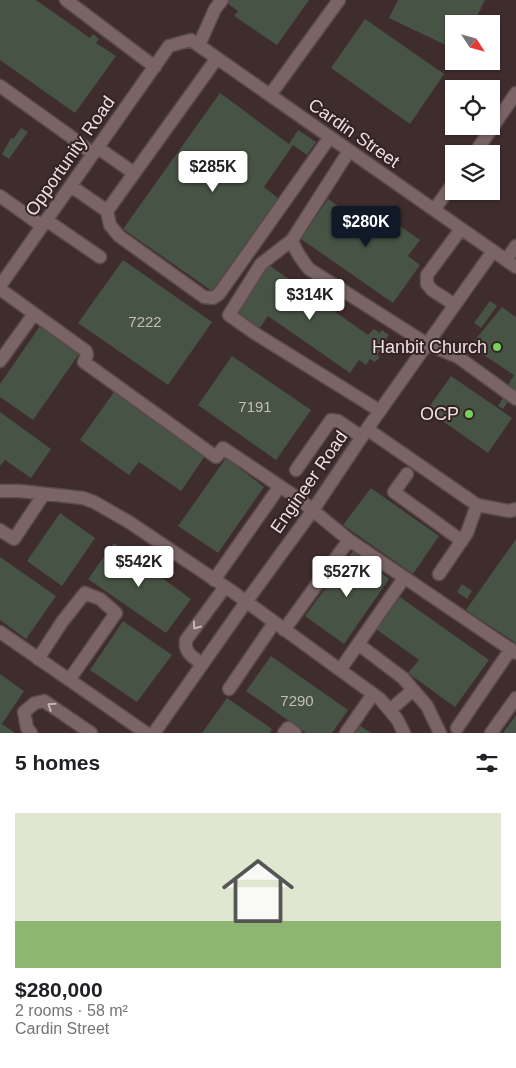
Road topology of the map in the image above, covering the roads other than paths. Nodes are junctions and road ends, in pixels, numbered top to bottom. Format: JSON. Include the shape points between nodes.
{"nodes":[{"id":1,"x":66,"y":0,"type":"edge"},
{"id":2,"x":222,"y":0,"type":"edge"},
{"id":3,"x":339,"y":0,"type":"edge"},
{"id":4,"x":199,"y":45,"type":"junction"},
{"id":5,"x":217,"y":58,"type":"junction"},
{"id":6,"x":155,"y":66,"type":"junction"},
{"id":7,"x":2,"y":92,"type":"edge"},
{"id":8,"x":516,"y":93,"type":"edge"},
{"id":9,"x":270,"y":95,"type":"junction"},
{"id":10,"x":330,"y":137,"type":"junction"},
{"id":11,"x":480,"y":145,"type":"edge"},
{"id":12,"x":95,"y":151,"type":"junction"},
{"id":13,"x":349,"y":151,"type":"junction"},
{"id":14,"x":134,"y":174,"type":"junction"},
{"id":15,"x":71,"y":186,"type":"junction"},
{"id":16,"x":445,"y":195,"type":"edge"},
{"id":17,"x":0,"y":196,"type":"edge"},
{"id":18,"x":434,"y":210,"type":"junction"},
{"id":19,"x":107,"y":212,"type":"junction"},
{"id":20,"x":44,"y":223,"type":"junction"},
{"id":21,"x":461,"y":229,"type":"junction"},
{"id":22,"x":292,"y":240,"type":"junction"},
{"id":23,"x":516,"y":246,"type":"edge"},
{"id":24,"x":493,"y":251,"type":"junction"},
{"id":25,"x":100,"y":257,"type":"dead end"},
{"id":26,"x":511,"y":264,"type":"edge"},
{"id":27,"x":0,"y":287,"type":"edge"},
{"id":28,"x":455,"y":305,"type":"junction"},
{"id":29,"x":34,"y":314,"type":"junction"},
{"id":30,"x":427,"y":344,"type":"junction"},
{"id":31,"x":0,"y":362,"type":"edge"},
{"id":32,"x":516,"y":399,"type":"edge"},
{"id":33,"x":380,"y":411,"type":"junction"},
{"id":34,"x":365,"y":433,"type":"junction"},
{"id":35,"x":296,"y":470,"type":"dead end"},
{"id":36,"x":407,"y":474,"type":"dead end"},
{"id":37,"x":280,"y":486,"type":"junction"},
{"id":38,"x":0,"y":491,"type":"edge"},
{"id":39,"x":44,"y":494,"type":"junction"},
{"id":40,"x":477,"y":505,"type":"junction"},
{"id":41,"x":516,"y":509,"type":"edge"},
{"id":42,"x":313,"y":510,"type":"junction"},
{"id":43,"x":0,"y":530,"type":"edge"},
{"id":44,"x":349,"y":540,"type":"junction"},
{"id":45,"x":462,"y":541,"type":"junction"},
{"id":46,"x":439,"y":574,"type":"dead end"},
{"id":47,"x":404,"y":578,"type":"junction"},
{"id":48,"x":219,"y":583,"type":"junction"},
{"id":49,"x":246,"y":602,"type":"junction"},
{"id":50,"x":279,"y":626,"type":"junction"},
{"id":51,"x":0,"y":632,"type":"edge"},
{"id":52,"x":358,"y":644,"type":"junction"},
{"id":53,"x":513,"y":651,"type":"edge"},
{"id":54,"x":38,"y":659,"type":"junction"},
{"id":55,"x":202,"y":664,"type":"junction"},
{"id":56,"x":340,"y":670,"type":"junction"},
{"id":57,"x":69,"y":680,"type":"junction"},
{"id":58,"x":229,"y":689,"type":"dead end"},
{"id":59,"x":413,"y":690,"type":"junction"},
{"id":60,"x":373,"y":694,"type":"junction"},
{"id":61,"x":516,"y":698,"type":"edge"},
{"id":62,"x":390,"y":710,"type":"junction"},
{"id":63,"x":29,"y":730,"type":"edge"},
{"id":64,"x":457,"y":731,"type":"edge"},
{"id":65,"x":91,"y":733,"type":"edge"},
{"id":66,"x":146,"y":733,"type":"edge"},
{"id":67,"x":154,"y":733,"type":"edge"},
{"id":68,"x":284,"y":733,"type":"edge"},
{"id":69,"x":295,"y":733,"type":"edge"},
{"id":70,"x":346,"y":733,"type":"edge"},
{"id":71,"x":404,"y":733,"type":"edge"},
{"id":72,"x":440,"y":733,"type":"edge"},
{"id":73,"x":491,"y":733,"type":"edge"}],
"edges":[{"from":1,"to":6,"type":"street"},
{"from":2,"to":4,"type":"street"},
{"from":3,"to":9,"type":"street"},
{"from":4,"to":5,"type":"street","name":"Cardin Street"},
{"from":4,"to":6,"type":"street","name":"Opportunity Road","via":[[191,40],[170,46]]},
{"from":5,"to":9,"type":"street","name":"Cardin Street"},
{"from":5,"to":14,"type":"street"},
{"from":6,"to":12,"type":"street","name":"Opportunity Road"},
{"from":7,"to":12,"type":"street"},
{"from":8,"to":11,"type":"street"},
{"from":9,"to":10,"type":"street","name":"Cardin Street"},
{"from":10,"to":13,"type":"street","name":"Cardin Street"},
{"from":10,"to":19,"type":"street","via":[[219,294],[212,298],[204,297],[119,236],[110,225]]},
{"from":12,"to":14,"type":"street"},
{"from":12,"to":15,"type":"street","name":"Opportunity Road"},
{"from":13,"to":18,"type":"street","name":"Cardin Street"},
{"from":13,"to":22,"type":"street"},
{"from":14,"to":19,"type":"street"},
{"from":15,"to":19,"type":"street"},
{"from":15,"to":20,"type":"street","name":"Opportunity Road"},
{"from":16,"to":18,"type":"street"},
{"from":17,"to":20,"type":"street"},
{"from":18,"to":21,"type":"street","name":"Cardin Street"},
{"from":20,"to":25,"type":"street"},
{"from":20,"to":27,"type":"street","name":"Opportunity Road"},
{"from":21,"to":24,"type":"street","name":"Cardin Street"},
{"from":21,"to":28,"type":"street","via":[[427,275],[427,284],[432,290]]},
{"from":22,"to":30,"type":"street","via":[[309,269]]},
{"from":22,"to":33,"type":"street","via":[[261,264],[229,315]]},
{"from":23,"to":26,"type":"street"},
{"from":24,"to":26,"type":"street","name":"Cardin Street"},
{"from":24,"to":28,"type":"street","name":"Engineer Road"},
{"from":27,"to":29,"type":"street"},
{"from":28,"to":30,"type":"street","name":"Engineer Road"},
{"from":29,"to":31,"type":"street"},
{"from":29,"to":37,"type":"street","via":[[86,351],[84,362],[216,457],[223,448]]},
{"from":30,"to":32,"type":"street","via":[[458,357]]},
{"from":30,"to":33,"type":"street","name":"Engineer Road"},
{"from":33,"to":34,"type":"street","name":"Engineer Road"},
{"from":34,"to":35,"type":"street","via":[[331,420]]},
{"from":34,"to":40,"type":"street"},
{"from":34,"to":42,"type":"street","name":"Engineer Road"},
{"from":36,"to":45,"type":"street","via":[[394,492]]},
{"from":37,"to":42,"type":"street"},
{"from":37,"to":48,"type":"street"},
{"from":38,"to":39,"type":"street"},
{"from":39,"to":43,"type":"street","via":[[14,539]]},
{"from":39,"to":48,"type":"street","via":[[94,502]]},
{"from":40,"to":41,"type":"street","via":[[510,511]]},
{"from":40,"to":45,"type":"street"},
{"from":42,"to":44,"type":"street"},
{"from":42,"to":49,"type":"street","name":"Engineer Road"},
{"from":44,"to":47,"type":"street"},
{"from":44,"to":50,"type":"street"},
{"from":45,"to":46,"type":"street"},
{"from":47,"to":52,"type":"street"},
{"from":47,"to":53,"type":"street"},
{"from":48,"to":49,"type":"street"},
{"from":48,"to":55,"type":"street","one_way":true,"via":[[186,640],[188,653]]},
{"from":49,"to":50,"type":"street"},
{"from":49,"to":55,"type":"street","name":"Engineer Road"},
{"from":50,"to":56,"type":"street"},
{"from":50,"to":58,"type":"street"},
{"from":51,"to":54,"type":"street"},
{"from":52,"to":56,"type":"street"},
{"from":52,"to":59,"type":"street"},
{"from":53,"to":64,"type":"street"},
{"from":54,"to":57,"type":"street"},
{"from":54,"to":57,"type":"street","via":[[85,593],[100,599],[116,613]]},
{"from":55,"to":67,"type":"street","name":"Engineer Road"},
{"from":56,"to":60,"type":"street"},
{"from":57,"to":66,"type":"street"},
{"from":59,"to":62,"type":"street"},
{"from":59,"to":72,"type":"street","via":[[427,706]]},
{"from":60,"to":62,"type":"street"},
{"from":60,"to":70,"type":"street"},
{"from":61,"to":73,"type":"street"},
{"from":62,"to":71,"type":"street"},
{"from":65,"to":63,"type":"street","one_way":true,"via":[[44,701],[35,703],[24,712]]},
{"from":68,"to":69,"type":"street","via":[[288,728]]}]}
